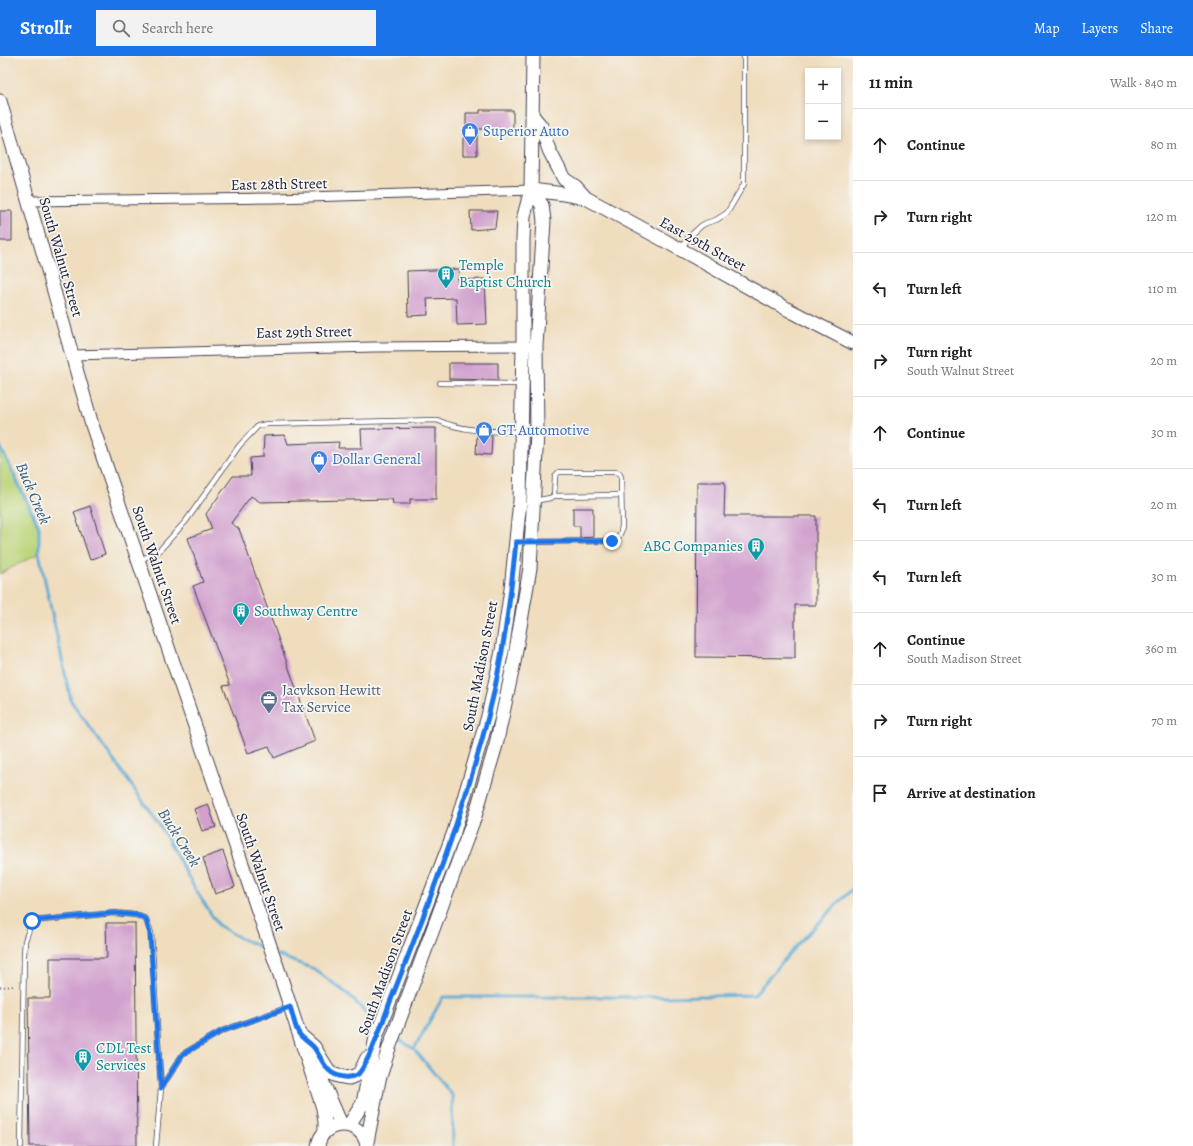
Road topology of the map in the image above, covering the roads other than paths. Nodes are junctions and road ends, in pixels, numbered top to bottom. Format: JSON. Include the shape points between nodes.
{"nodes":[{"id":1,"x":533,"y":56,"type":"edge"},
{"id":2,"x":744,"y":56,"type":"edge"},
{"id":3,"x":0,"y":101,"type":"edge"},
{"id":4,"x":532,"y":115,"type":"junction"},
{"id":5,"x":3,"y":123,"type":"edge"},
{"id":6,"x":531,"y":190,"type":"junction"},
{"id":7,"x":586,"y":198,"type":"junction"},
{"id":8,"x":28,"y":201,"type":"junction"},
{"id":9,"x":681,"y":249,"type":"junction"},
{"id":10,"x":853,"y":343,"type":"edge"},
{"id":11,"x":530,"y":346,"type":"junction"},
{"id":12,"x":73,"y":355,"type":"junction"},
{"id":13,"x":440,"y":383,"type":"dead end"},
{"id":14,"x":522,"y":384,"type":"junction"},
{"id":15,"x":536,"y":384,"type":"junction"},
{"id":16,"x":521,"y":432,"type":"junction"},
{"id":17,"x":537,"y":432,"type":"junction"},
{"id":18,"x":621,"y":495,"type":"junction"},
{"id":19,"x":554,"y":496,"type":"junction"},
{"id":20,"x":533,"y":501,"type":"junction"},
{"id":21,"x":516,"y":542,"type":"junction"},
{"id":22,"x":532,"y":542,"type":"junction"},
{"id":23,"x":138,"y":560,"type":"junction"},
{"id":24,"x":290,"y":1007,"type":"junction"},
{"id":25,"x":379,"y":1030,"type":"junction"},
{"id":26,"x":299,"y":1034,"type":"junction"},
{"id":27,"x":161,"y":1088,"type":"junction"},
{"id":28,"x":345,"y":1124,"type":"junction"},
{"id":29,"x":325,"y":1131,"type":"junction"},
{"id":30,"x":367,"y":1144,"type":"edge"},
{"id":31,"x":20,"y":1146,"type":"edge"},
{"id":32,"x":156,"y":1146,"type":"edge"},
{"id":33,"x":318,"y":1146,"type":"edge"}],
"edges":[{"from":1,"to":4,"type":"main road","name":"South Madison Street"},
{"from":2,"to":9,"type":"lane","via":[[744,184],[727,213],[701,226]]},
{"from":3,"to":5,"type":"main road","name":"South Walnut Street"},
{"from":4,"to":6,"type":"main road","name":"South Madison Street"},
{"from":4,"to":7,"type":"main road","via":[[541,126],[549,150],[564,179]]},
{"from":5,"to":8,"type":"main road","name":"South Walnut Street"},
{"from":6,"to":7,"type":"main road","name":"East 29th Street"},
{"from":6,"to":8,"type":"street","name":"East 28th Street","via":[[276,198]]},
{"from":6,"to":11,"type":"main road","name":"South Madison Street","via":[[524,216]]},
{"from":6,"to":11,"type":"main road","name":"South Madison Street","via":[[542,205],[544,221]]},
{"from":7,"to":9,"type":"main road","name":"East 29th Street"},
{"from":8,"to":12,"type":"main road","name":"South Walnut Street"},
{"from":9,"to":10,"type":"main road","name":"East 29th Street"},
{"from":11,"to":12,"type":"street","name":"East 29th Street","via":[[374,347]]},
{"from":11,"to":14,"type":"main road","name":"South Madison Street"},
{"from":11,"to":15,"type":"main road","name":"South Madison Street"},
{"from":12,"to":23,"type":"main road","name":"South Walnut Street","via":[[92,425]]},
{"from":13,"to":14,"type":"lane"},
{"from":14,"to":15,"type":"lane"},
{"from":14,"to":16,"type":"main road","name":"South Madison Street"},
{"from":15,"to":17,"type":"main road","name":"South Madison Street"},
{"from":16,"to":17,"type":"lane"},
{"from":16,"to":21,"type":"main road","name":"South Madison Street","via":[[520,501]]},
{"from":16,"to":23,"type":"lane","via":[[471,429],[437,420],[258,426],[239,446],[186,521],[158,552]]},
{"from":17,"to":20,"type":"main road","name":"South Madison Street"},
{"from":18,"to":19,"type":"lane"},
{"from":18,"to":19,"type":"lane","via":[[621,477],[615,472],[559,472],[555,476]]},
{"from":18,"to":22,"type":"lane","via":[[622,526],[621,533],[616,539],[590,542]]},
{"from":19,"to":20,"type":"lane"},
{"from":20,"to":22,"type":"main road","name":"South Madison Street"},
{"from":21,"to":22,"type":"lane"},
{"from":21,"to":25,"type":"main road","name":"South Madison Street","via":[[502,651],[488,716],[454,832]]},
{"from":22,"to":30,"type":"main road","name":"South Madison Street","via":[[530,573],[496,745],[475,816],[393,1036],[379,1080]]},
{"from":23,"to":24,"type":"main road","name":"South Walnut Street"},
{"from":24,"to":26,"type":"main road","name":"South Walnut Street"},
{"from":24,"to":27,"type":"lane","via":[[222,1031],[183,1054]]},
{"from":25,"to":26,"type":"main road","via":[[359,1074],[349,1078],[330,1073],[314,1047]]},
{"from":25,"to":28,"type":"main road","name":"South Madison Street","via":[[363,1103]]},
{"from":26,"to":28,"type":"main road","name":"South Walnut Street"},
{"from":26,"to":29,"type":"main road","name":"South Walnut Street","via":[[323,1108]]},
{"from":27,"to":31,"type":"lane","via":[[150,933],[146,919],[136,915],[114,913],[32,921],[25,941],[24,956]]},
{"from":27,"to":32,"type":"lane"},
{"from":28,"to":29,"type":"main road"},
{"from":28,"to":30,"type":"main road","via":[[360,1131]]},
{"from":29,"to":33,"type":"main road"}]}
